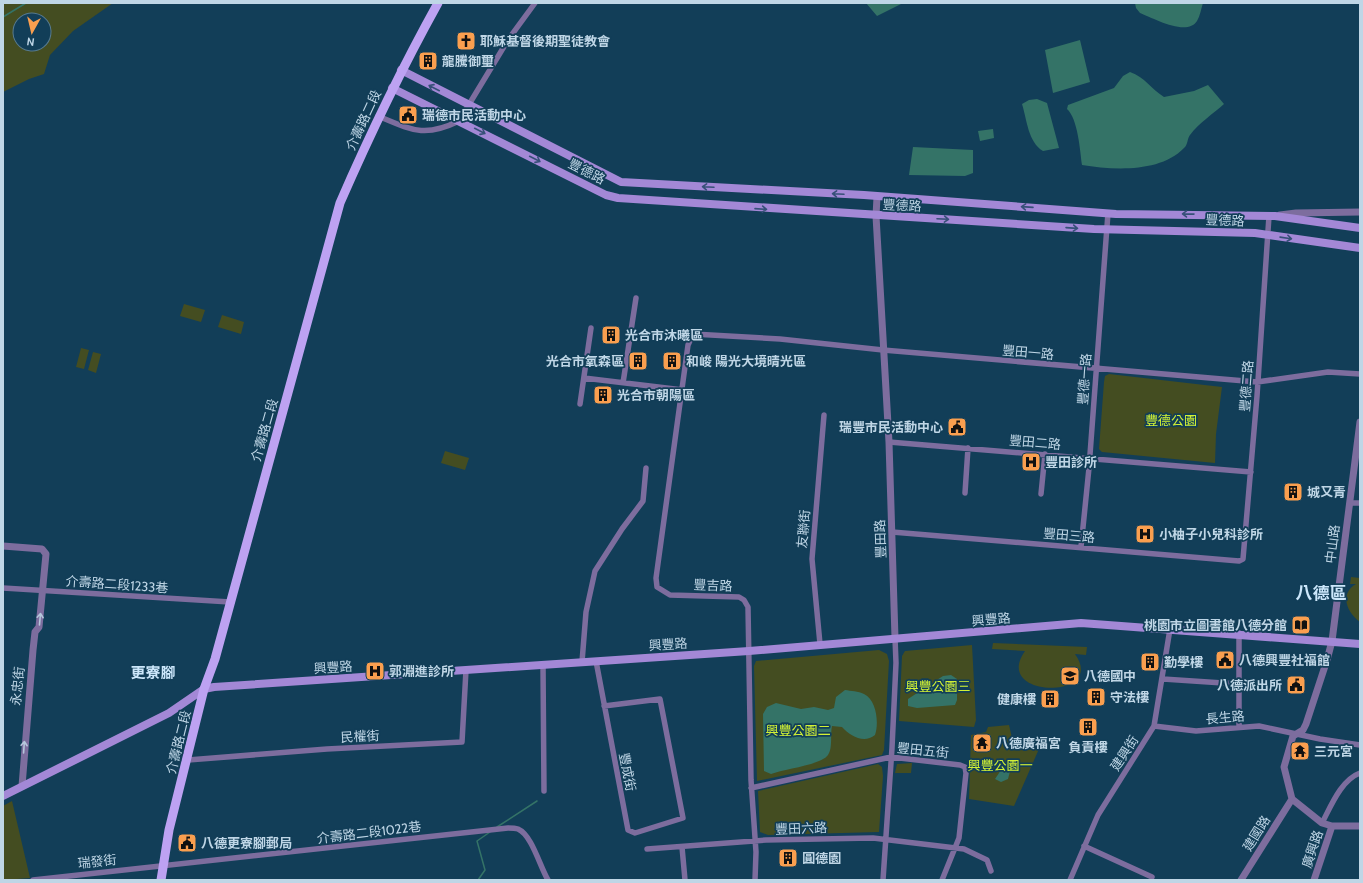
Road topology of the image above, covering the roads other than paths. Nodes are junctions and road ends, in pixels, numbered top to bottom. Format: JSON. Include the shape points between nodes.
{"nodes":[{"id":1,"x":438,"y":3,"type":"edge"},
{"id":2,"x":535,"y":3,"type":"edge"},
{"id":3,"x":401,"y":70,"type":"junction"},
{"id":4,"x":392,"y":88,"type":"junction"},
{"id":5,"x":468,"y":105,"type":"junction"},
{"id":6,"x":378,"y":116,"type":"junction"},
{"id":7,"x":459,"y":121,"type":"junction"},
{"id":8,"x":877,"y":197,"type":"junction"},
{"id":9,"x":1360,"y":212,"type":"edge"},
{"id":10,"x":1108,"y":213,"type":"junction"},
{"id":11,"x":876,"y":216,"type":"junction"},
{"id":12,"x":1272,"y":216,"type":"junction"},
{"id":13,"x":1360,"y":228,"type":"edge"},
{"id":14,"x":1106,"y":230,"type":"junction"},
{"id":15,"x":1267,"y":235,"type":"junction"},
{"id":16,"x":1360,"y":248,"type":"edge"},
{"id":17,"x":636,"y":298,"type":"dead end"},
{"id":18,"x":591,"y":328,"type":"dead end"},
{"id":19,"x":693,"y":334,"type":"joint"},
{"id":20,"x":883,"y":350,"type":"junction"},
{"id":21,"x":1096,"y":369,"type":"junction"},
{"id":22,"x":1360,"y":374,"type":"edge"},
{"id":23,"x":584,"y":378,"type":"junction"},
{"id":24,"x":1257,"y":382,"type":"junction"},
{"id":25,"x":623,"y":383,"type":"junction"},
{"id":26,"x":682,"y":390,"type":"junction"},
{"id":27,"x":580,"y":404,"type":"dead end"},
{"id":28,"x":824,"y":415,"type":"dead end"},
{"id":29,"x":1360,"y":422,"type":"edge"},
{"id":30,"x":888,"y":442,"type":"junction"},
{"id":31,"x":968,"y":448,"type":"junction"},
{"id":32,"x":1045,"y":454,"type":"junction"},
{"id":33,"x":1090,"y":459,"type":"junction"},
{"id":34,"x":646,"y":468,"type":"dead end"},
{"id":35,"x":1251,"y":472,"type":"junction"},
{"id":36,"x":965,"y":493,"type":"dead end"},
{"id":37,"x":1041,"y":494,"type":"dead end"},
{"id":38,"x":1350,"y":503,"type":"junction"},
{"id":39,"x":1360,"y":503,"type":"edge"},
{"id":40,"x":892,"y":532,"type":"junction"},
{"id":41,"x":3,"y":546,"type":"edge"},
{"id":42,"x":1081,"y":547,"type":"junction"},
{"id":43,"x":1244,"y":558,"type":"joint"},
{"id":44,"x":3,"y":588,"type":"edge"},
{"id":45,"x":43,"y":590,"type":"junction"},
{"id":46,"x":230,"y":602,"type":"junction"},
{"id":47,"x":1170,"y":629,"type":"junction"},
{"id":48,"x":1239,"y":633,"type":"junction"},
{"id":49,"x":895,"y":638,"type":"junction"},
{"id":50,"x":1332,"y":641,"type":"junction"},
{"id":51,"x":820,"y":644,"type":"junction"},
{"id":52,"x":1360,"y":644,"type":"edge"},
{"id":53,"x":749,"y":651,"type":"junction"},
{"id":54,"x":582,"y":662,"type":"junction"},
{"id":55,"x":596,"y":662,"type":"junction"},
{"id":56,"x":543,"y":665,"type":"junction"},
{"id":57,"x":466,"y":670,"type":"junction"},
{"id":58,"x":1163,"y":679,"type":"junction"},
{"id":59,"x":1238,"y":684,"type":"junction"},
{"id":60,"x":204,"y":689,"type":"junction"},
{"id":61,"x":604,"y":706,"type":"junction"},
{"id":62,"x":1154,"y":726,"type":"junction"},
{"id":63,"x":1239,"y":726,"type":"junction"},
{"id":64,"x":1297,"y":733,"type":"junction"},
{"id":65,"x":1360,"y":745,"type":"edge"},
{"id":66,"x":891,"y":757,"type":"junction"},
{"id":67,"x":188,"y":760,"type":"junction"},
{"id":68,"x":1360,"y":773,"type":"edge"},
{"id":69,"x":22,"y":786,"type":"junction"},
{"id":70,"x":751,"y":788,"type":"junction"},
{"id":71,"x":544,"y":791,"type":"dead end"},
{"id":72,"x":3,"y":796,"type":"edge"},
{"id":73,"x":1292,"y":799,"type":"junction"},
{"id":74,"x":1322,"y":823,"type":"junction"},
{"id":75,"x":1332,"y":826,"type":"junction"},
{"id":76,"x":1360,"y":826,"type":"edge"},
{"id":77,"x":886,"y":838,"type":"junction"},
{"id":78,"x":756,"y":841,"type":"junction"},
{"id":79,"x":1084,"y":846,"type":"junction"},
{"id":80,"x":682,"y":847,"type":"junction"},
{"id":81,"x":956,"y":849,"type":"junction"},
{"id":82,"x":647,"y":850,"type":"dead end"},
{"id":83,"x":163,"y":866,"type":"junction"},
{"id":84,"x":991,"y":871,"type":"dead end"},
{"id":85,"x":1152,"y":877,"type":"dead end"},
{"id":86,"x":33,"y":880,"type":"edge"},
{"id":87,"x":161,"y":880,"type":"edge"},
{"id":88,"x":548,"y":880,"type":"edge"},
{"id":89,"x":685,"y":880,"type":"edge"},
{"id":90,"x":755,"y":880,"type":"edge"},
{"id":91,"x":882,"y":880,"type":"edge"},
{"id":92,"x":942,"y":880,"type":"edge"},
{"id":93,"x":1070,"y":880,"type":"edge"},
{"id":94,"x":1241,"y":880,"type":"edge"},
{"id":95,"x":1314,"y":880,"type":"edge"}],
"edges":[{"from":1,"to":3,"type":"main road","name":"介壽路二段"},
{"from":2,"to":5,"type":"street","via":[[508,40]]},
{"from":3,"to":4,"type":"main road","name":"介壽路二段"},
{"from":5,"to":3,"type":"main road","name":"豐德路","one_way":true},
{"from":4,"to":6,"type":"main road","name":"介壽路二段"},
{"from":4,"to":7,"type":"main road","name":"豐德路"},
{"from":5,"to":7,"type":"street"},
{"from":8,"to":5,"type":"main road","name":"豐德路","one_way":true,"via":[[621,182]]},
{"from":6,"to":7,"type":"street","via":[[410,129],[428,132]]},
{"from":6,"to":46,"type":"main road","name":"介壽路二段","via":[[340,203]]},
{"from":7,"to":11,"type":"main road","name":"豐德路","one_way":true,"via":[[606,195],[618,198]]},
{"from":10,"to":8,"type":"main road","name":"豐德路","one_way":true},
{"from":8,"to":11,"type":"street","name":"豐田路"},
{"from":9,"to":12,"type":"street"},
{"from":12,"to":10,"type":"main road","name":"豐德路","one_way":true},
{"from":10,"to":14,"type":"street","name":"豐德一路"},
{"from":11,"to":14,"type":"main road","name":"豐德路","one_way":true},
{"from":11,"to":20,"type":"street","name":"豐田路"},
{"from":12,"to":13,"type":"main road","name":"豐德路"},
{"from":12,"to":15,"type":"street","name":"豐德二路"},
{"from":14,"to":15,"type":"main road","name":"豐德路","via":[[1215,231]]},
{"from":14,"to":21,"type":"street","name":"豐德一路"},
{"from":15,"to":16,"type":"main road","name":"豐德路","one_way":true},
{"from":15,"to":24,"type":"street","name":"豐德二路"},
{"from":17,"to":25,"type":"street"},
{"from":18,"to":23,"type":"street"},
{"from":19,"to":20,"type":"street","name":"豐田一路","via":[[780,339]]},
{"from":19,"to":26,"type":"street","name":"豐吉路","via":[[688,345]]},
{"from":20,"to":21,"type":"street","name":"豐田一路"},
{"from":20,"to":30,"type":"street","name":"豐田路"},
{"from":21,"to":24,"type":"street","name":"豐田一路"},
{"from":21,"to":33,"type":"street","name":"豐德一路"},
{"from":22,"to":24,"type":"street","name":"豐田一路","via":[[1328,372]]},
{"from":23,"to":25,"type":"street"},
{"from":23,"to":27,"type":"street"},
{"from":24,"to":35,"type":"street","name":"豐德二路"},
{"from":25,"to":26,"type":"street"},
{"from":26,"to":53,"type":"street","name":"豐吉路","via":[[656,578],[657,587],[670,594],[739,597],[744,600],[748,607]]},
{"from":28,"to":51,"type":"street","name":"友聯街","via":[[812,559]]},
{"from":29,"to":38,"type":"street","name":"中山路"},
{"from":30,"to":31,"type":"street","name":"豐田二路"},
{"from":30,"to":40,"type":"street","name":"豐田路"},
{"from":31,"to":32,"type":"street","name":"豐田二路"},
{"from":31,"to":36,"type":"street"},
{"from":32,"to":33,"type":"street","name":"豐田二路"},
{"from":32,"to":37,"type":"street"},
{"from":33,"to":35,"type":"street","name":"豐田二路"},
{"from":33,"to":42,"type":"street","name":"豐德一路"},
{"from":34,"to":54,"type":"street","via":[[643,501],[595,570],[582,637]]},
{"from":35,"to":43,"type":"street","name":"豐德二路"},
{"from":38,"to":39,"type":"street"},
{"from":38,"to":50,"type":"street","name":"中山路"},
{"from":40,"to":42,"type":"street","name":"豐田三路"},
{"from":40,"to":49,"type":"street","name":"豐田路"},
{"from":41,"to":45,"type":"street","name":"永忠街","via":[[45,551]]},
{"from":42,"to":43,"type":"street","name":"豐田三路","via":[[1239,561]]},
{"from":44,"to":45,"type":"street","name":"介壽路二段1233巷"},
{"from":45,"to":46,"type":"street","name":"介壽路二段1233巷"},
{"from":69,"to":45,"type":"street","name":"永忠街","one_way":true,"via":[[32,658],[35,632],[40,627]]},
{"from":46,"to":60,"type":"main road","name":"介壽路二段"},
{"from":47,"to":48,"type":"main road","name":"興豐路"},
{"from":47,"to":49,"type":"main road","name":"興豐路","via":[[1082,623]]},
{"from":47,"to":58,"type":"street","name":"建興街"},
{"from":48,"to":50,"type":"main road","name":"興豐路"},
{"from":48,"to":59,"type":"street"},
{"from":49,"to":51,"type":"main road","name":"興豐路"},
{"from":49,"to":66,"type":"street","name":"豐田路"},
{"from":50,"to":52,"type":"main road","name":"興豐路"},
{"from":50,"to":64,"type":"street","name":"中山路","via":[[1306,724],[1303,730]]},
{"from":51,"to":53,"type":"main road","name":"興豐路"},
{"from":53,"to":55,"type":"main road","name":"興豐路"},
{"from":53,"to":70,"type":"street","name":"豐吉路"},
{"from":54,"to":55,"type":"main road","name":"興豐路"},
{"from":54,"to":56,"type":"main road","name":"興豐路"},
{"from":55,"to":61,"type":"street","name":"豐成街"},
{"from":56,"to":57,"type":"main road","name":"興豐路"},
{"from":56,"to":71,"type":"street"},
{"from":57,"to":60,"type":"main road","name":"興豐路"},
{"from":57,"to":67,"type":"street","name":"民權街","via":[[462,742],[328,748]]},
{"from":58,"to":59,"type":"street"},
{"from":58,"to":62,"type":"street","name":"建興街"},
{"from":59,"to":63,"type":"street"},
{"from":60,"to":67,"type":"main road","name":"介壽路二段"},
{"from":60,"to":69,"type":"main road","via":[[169,713]]},
{"from":61,"to":61,"type":"street","name":"豐成街","via":[[628,830],[635,832],[683,818],[660,699]]},
{"from":62,"to":63,"type":"street","name":"長生路","via":[[1196,731]]},
{"from":62,"to":79,"type":"street","name":"建興街","via":[[1098,815]]},
{"from":63,"to":64,"type":"street","name":"長生路","via":[[1259,726]]},
{"from":64,"to":65,"type":"street","name":"長生路"},
{"from":64,"to":73,"type":"street","name":"中山路","via":[[1290,745],[1284,767]]},
{"from":66,"to":70,"type":"street","name":"豐田五街"},
{"from":66,"to":77,"type":"street","name":"豐田路"},
{"from":66,"to":81,"type":"street","name":"豐田五街","via":[[965,767],[962,816]]},
{"from":67,"to":83,"type":"main road","name":"介壽路二段","via":[[169,830]]},
{"from":68,"to":74,"type":"street","via":[[1355,774],[1338,792]]},
{"from":69,"to":72,"type":"main road"},
{"from":70,"to":78,"type":"street","name":"豐吉路"},
{"from":73,"to":74,"type":"street"},
{"from":73,"to":94,"type":"street","name":"建國路"},
{"from":74,"to":75,"type":"street"},
{"from":75,"to":76,"type":"street"},
{"from":75,"to":95,"type":"street","name":"廣興路"},
{"from":77,"to":78,"type":"street","name":"豐田六路"},
{"from":77,"to":81,"type":"street","name":"豐田六路"},
{"from":77,"to":91,"type":"street","name":"豐田路"},
{"from":78,"to":80,"type":"street","name":"豐田六路"},
{"from":78,"to":90,"type":"street","name":"豐吉路"},
{"from":79,"to":85,"type":"street"},
{"from":79,"to":93,"type":"street","name":"建興街"},
{"from":80,"to":82,"type":"street","name":"豐田六路"},
{"from":80,"to":89,"type":"street"},
{"from":81,"to":84,"type":"street","name":"豐田六路","via":[[964,849],[986,860]]},
{"from":81,"to":92,"type":"street"},
{"from":83,"to":86,"type":"street","name":"瑞發街"},
{"from":83,"to":87,"type":"main road","name":"介壽路二段"},
{"from":83,"to":88,"type":"street","name":"介壽路二段1022巷","via":[[517,828],[530,842]]}]}
